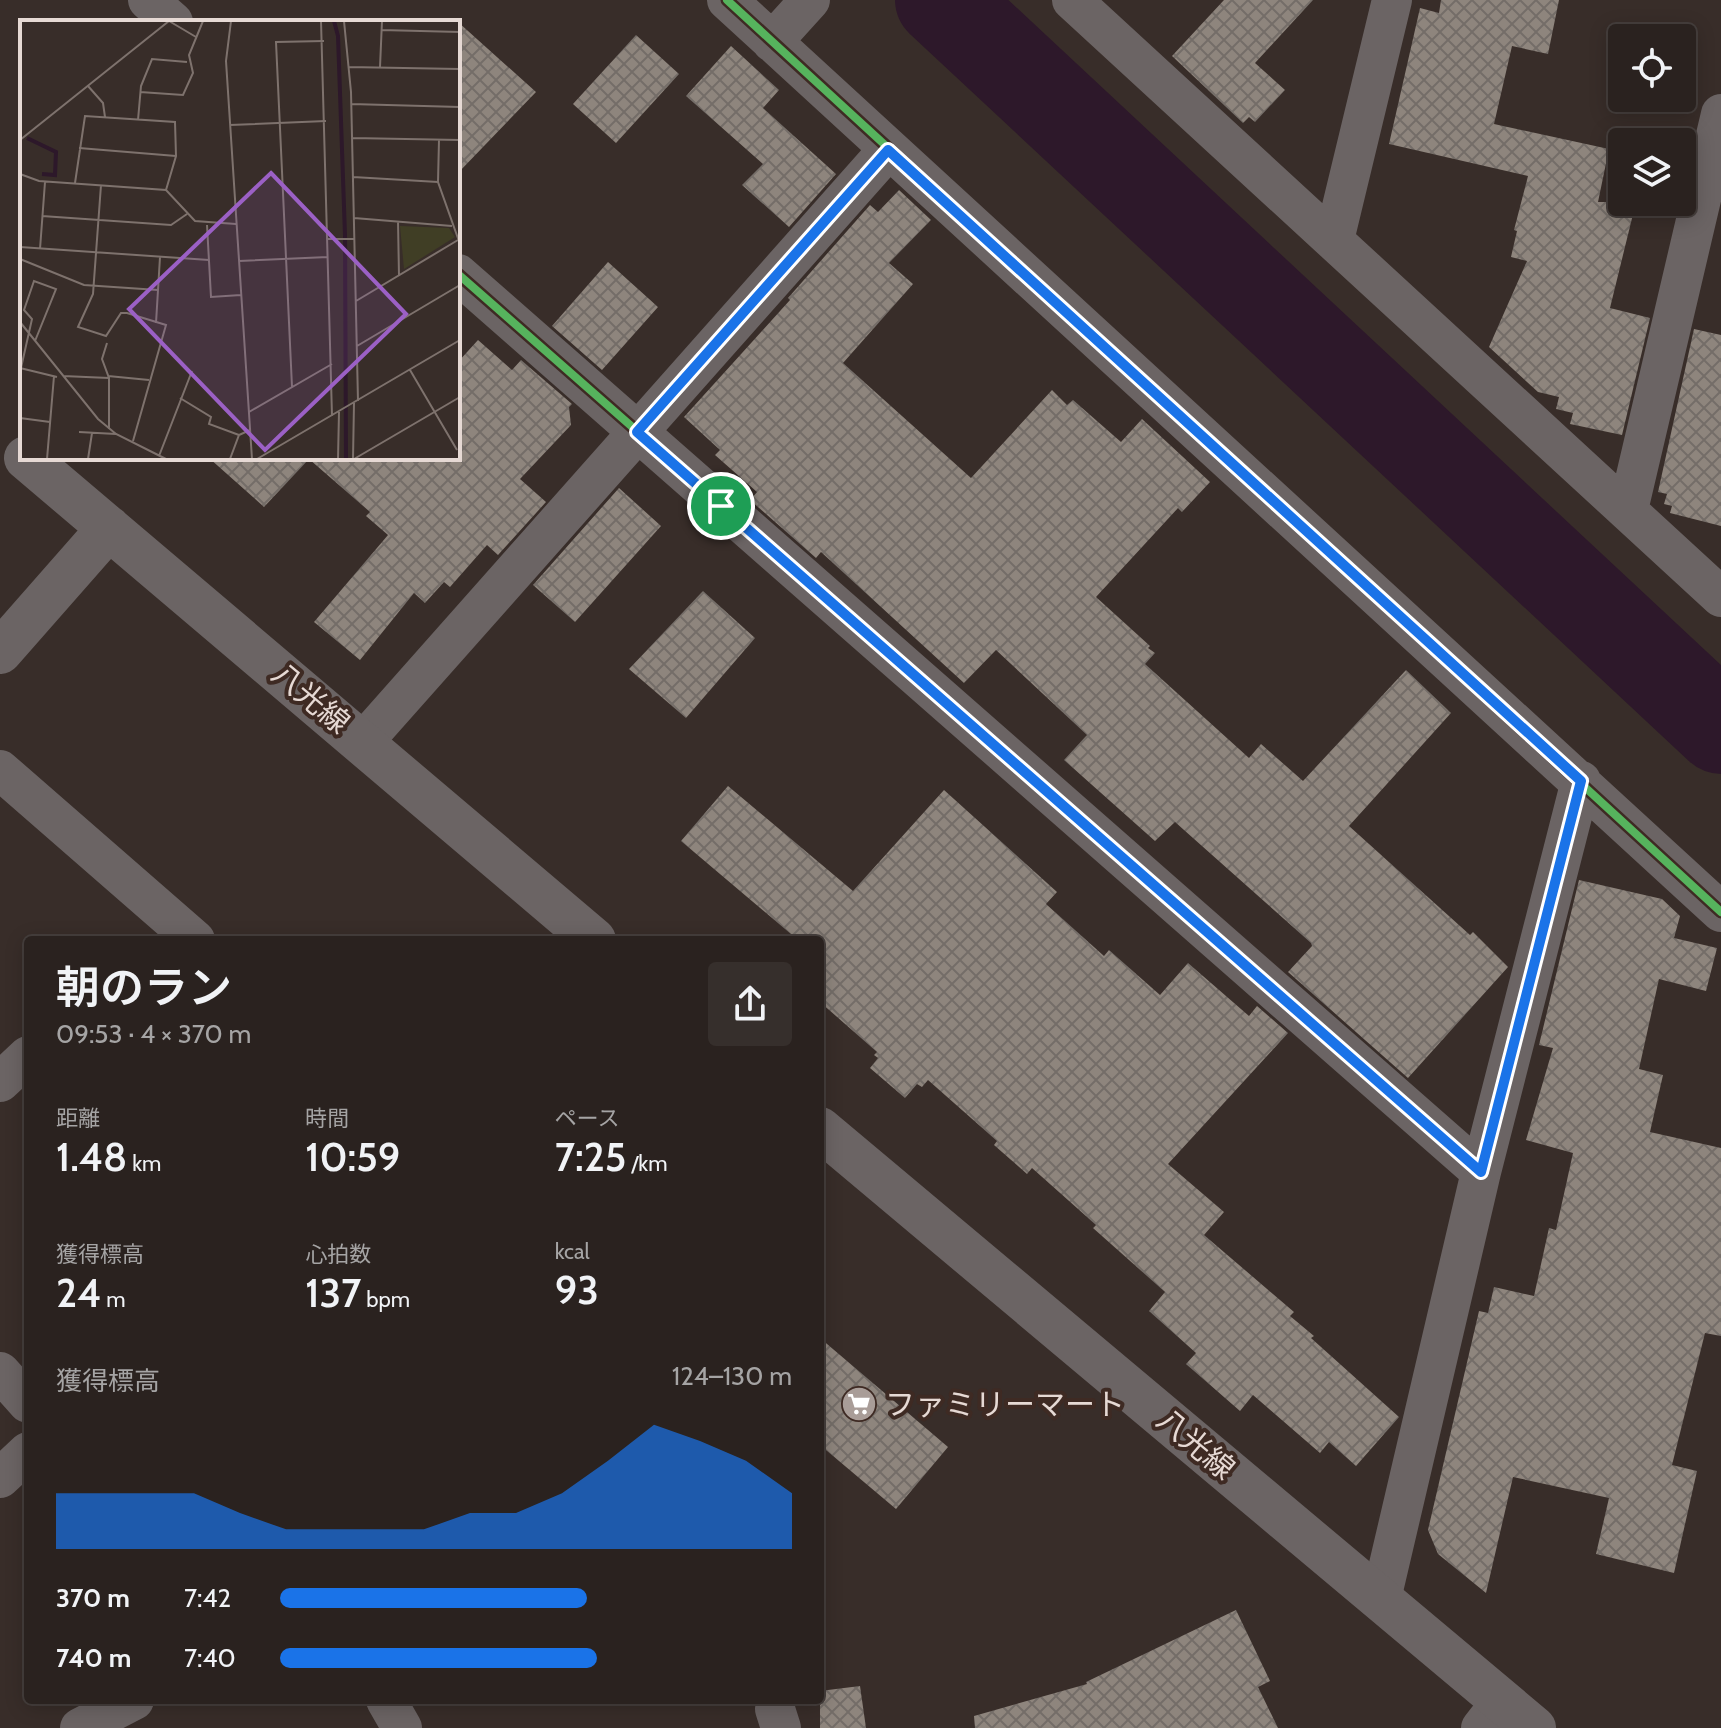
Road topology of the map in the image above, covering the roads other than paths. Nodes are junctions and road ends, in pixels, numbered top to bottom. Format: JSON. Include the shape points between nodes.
{"nodes":[{"id":1,"x":148,"y":0,"type":"edge"},
{"id":2,"x":727,"y":0,"type":"edge"},
{"id":3,"x":1072,"y":0,"type":"edge"},
{"id":4,"x":1392,"y":0,"type":"edge"},
{"id":5,"x":171,"y":20,"type":"edge"},
{"id":6,"x":792,"y":20,"type":"edge"},
{"id":7,"x":1721,"y":114,"type":"edge"},
{"id":8,"x":888,"y":150,"type":"junction"},
{"id":9,"x":1334,"y":240,"type":"junction"},
{"id":10,"x":460,"y":276,"type":"edge"},
{"id":11,"x":637,"y":432,"type":"junction"},
{"id":12,"x":0,"y":436,"type":"edge"},
{"id":13,"x":20,"y":453,"type":"edge"},
{"id":14,"x":29,"y":460,"type":"edge"},
{"id":15,"x":1628,"y":510,"type":"junction"},
{"id":16,"x":109,"y":528,"type":"junction"},
{"id":17,"x":1721,"y":597,"type":"edge"},
{"id":18,"x":0,"y":652,"type":"edge"},
{"id":19,"x":363,"y":742,"type":"junction"},
{"id":20,"x":0,"y":770,"type":"edge"},
{"id":21,"x":1581,"y":781,"type":"junction"},
{"id":22,"x":1721,"y":912,"type":"edge"},
{"id":23,"x":176,"y":934,"type":"edge"},
{"id":24,"x":589,"y":936,"type":"edge"},
{"id":25,"x":24,"y":1060,"type":"edge"},
{"id":26,"x":0,"y":1082,"type":"edge"},
{"id":27,"x":824,"y":1132,"type":"edge"},
{"id":28,"x":1481,"y":1172,"type":"junction"},
{"id":29,"x":0,"y":1372,"type":"edge"},
{"id":30,"x":24,"y":1399,"type":"edge"},
{"id":31,"x":24,"y":1456,"type":"edge"},
{"id":32,"x":0,"y":1478,"type":"edge"},
{"id":33,"x":1381,"y":1599,"type":"junction"},
{"id":34,"x":126,"y":1704,"type":"edge"},
{"id":35,"x":388,"y":1704,"type":"edge"},
{"id":36,"x":1506,"y":1719,"type":"edge"},
{"id":37,"x":80,"y":1728,"type":"edge"},
{"id":38,"x":402,"y":1728,"type":"edge"}],
"edges":[{"from":1,"to":5,"type":"street"},
{"from":2,"to":6,"type":"street"},
{"from":3,"to":9,"type":"street"},
{"from":4,"to":9,"type":"street"},
{"from":6,"to":8,"type":"street"},
{"from":7,"to":15,"type":"street"},
{"from":8,"to":11,"type":"street"},
{"from":8,"to":21,"type":"street"},
{"from":9,"to":15,"type":"street"},
{"from":10,"to":11,"type":"street"},
{"from":11,"to":19,"type":"street"},
{"from":11,"to":28,"type":"street"},
{"from":12,"to":13,"type":"street","name":"八光線"},
{"from":14,"to":16,"type":"street","name":"八光線"},
{"from":15,"to":17,"type":"street"},
{"from":16,"to":18,"type":"street"},
{"from":16,"to":19,"type":"street","name":"八光線"},
{"from":19,"to":24,"type":"street","name":"八光線"},
{"from":20,"to":23,"type":"street"},
{"from":21,"to":22,"type":"street"},
{"from":21,"to":28,"type":"street"},
{"from":25,"to":26,"type":"street"},
{"from":27,"to":33,"type":"street","name":"八光線"},
{"from":28,"to":33,"type":"street"},
{"from":29,"to":30,"type":"street"},
{"from":31,"to":32,"type":"street"},
{"from":33,"to":36,"type":"street","name":"八光線"},
{"from":34,"to":37,"type":"street"},
{"from":35,"to":38,"type":"street"}]}
